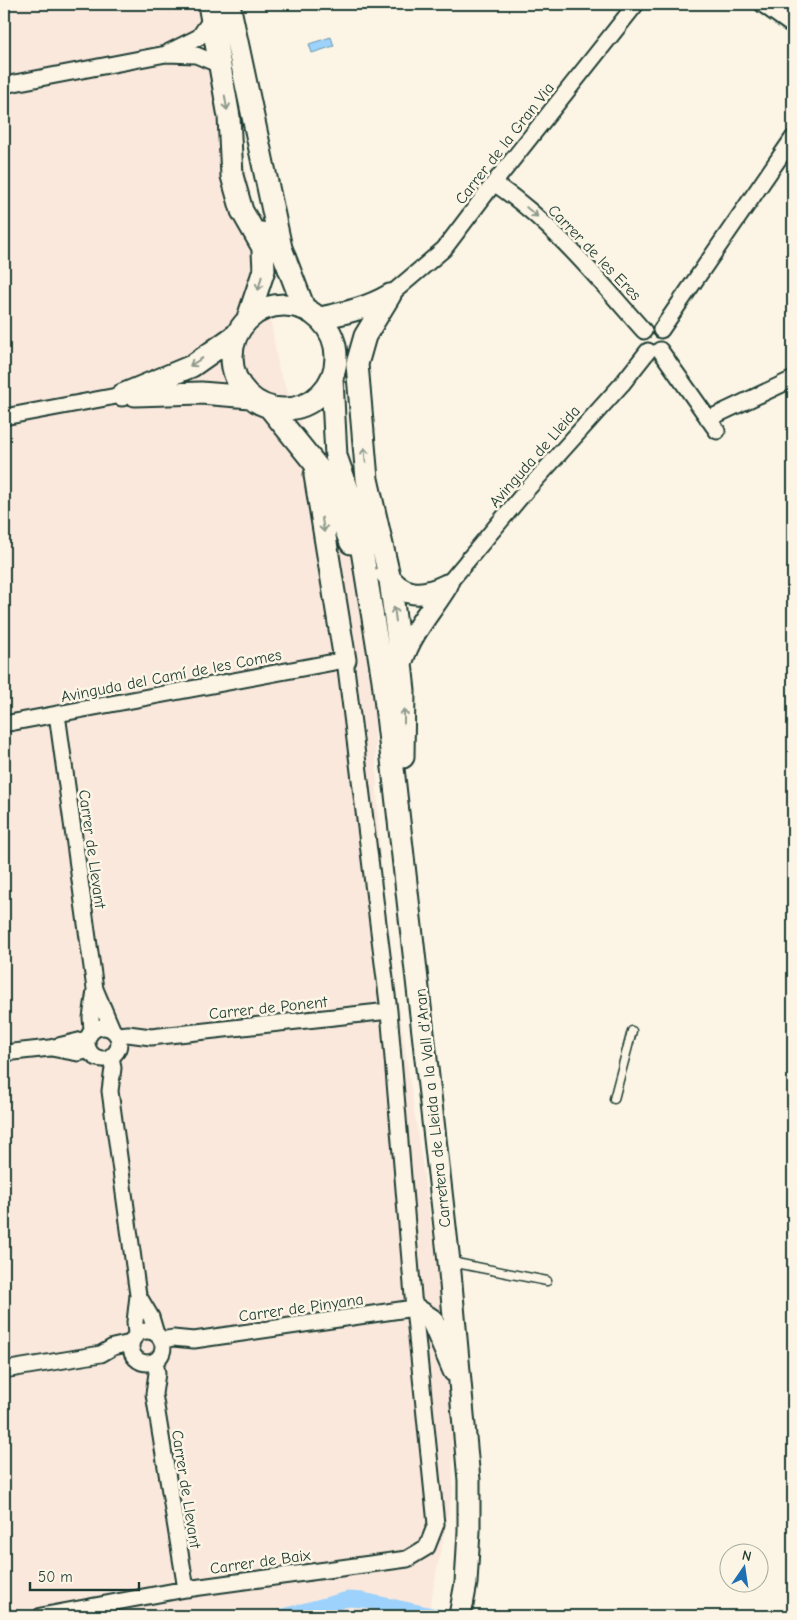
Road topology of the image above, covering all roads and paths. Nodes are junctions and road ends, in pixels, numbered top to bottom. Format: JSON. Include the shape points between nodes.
{"nodes":[{"id":1,"x":228,"y":4,"type":"edge"},
{"id":2,"x":636,"y":4,"type":"edge"},
{"id":3,"x":762,"y":4,"type":"edge"},
{"id":4,"x":210,"y":11,"type":"edge"},
{"id":5,"x":793,"y":26,"type":"edge"},
{"id":6,"x":166,"y":54,"type":"junction"},
{"id":7,"x":220,"y":66,"type":"junction"},
{"id":8,"x":4,"y":84,"type":"edge"},
{"id":9,"x":793,"y":138,"type":"edge"},
{"id":10,"x":262,"y":164,"type":"junction"},
{"id":11,"x":494,"y":182,"type":"junction"},
{"id":12,"x":262,"y":246,"type":"junction"},
{"id":13,"x":382,"y":299,"type":"junction"},
{"id":14,"x":312,"y":313,"type":"junction"},
{"id":15,"x":242,"y":326,"type":"junction"},
{"id":16,"x":661,"y":330,"type":"junction"},
{"id":17,"x":644,"y":331,"type":"junction"},
{"id":18,"x":654,"y":351,"type":"junction"},
{"id":19,"x":337,"y":353,"type":"junction"},
{"id":20,"x":332,"y":379,"type":"junction"},
{"id":21,"x":793,"y":379,"type":"edge"},
{"id":22,"x":122,"y":396,"type":"junction"},
{"id":23,"x":250,"y":397,"type":"junction"},
{"id":24,"x":270,"y":407,"type":"junction"},
{"id":25,"x":4,"y":417,"type":"edge"},
{"id":26,"x":313,"y":460,"type":"junction"},
{"id":27,"x":356,"y":513,"type":"junction"},
{"id":28,"x":390,"y":580,"type":"junction"},
{"id":29,"x":447,"y":585,"type":"junction"},
{"id":30,"x":371,"y":600,"type":"junction"},
{"id":31,"x":345,"y":660,"type":"junction"},
{"id":32,"x":401,"y":663,"type":"junction"},
{"id":33,"x":57,"y":714,"type":"junction"},
{"id":34,"x":4,"y":724,"type":"edge"},
{"id":35,"x":403,"y":852,"type":"junction"},
{"id":36,"x":95,"y":989,"type":"junction"},
{"id":37,"x":389,"y":1011,"type":"junction"},
{"id":38,"x":632,"y":1031,"type":"dead end"},
{"id":39,"x":115,"y":1032,"type":"junction"},
{"id":40,"x":151,"y":1037,"type":"junction"},
{"id":41,"x":90,"y":1044,"type":"junction"},
{"id":42,"x":4,"y":1053,"type":"edge"},
{"id":43,"x":114,"y":1054,"type":"junction"},
{"id":44,"x":110,"y":1090,"type":"junction"},
{"id":45,"x":614,"y":1099,"type":"dead end"},
{"id":46,"x":449,"y":1262,"type":"junction"},
{"id":47,"x":547,"y":1281,"type":"dead end"},
{"id":48,"x":138,"y":1295,"type":"junction"},
{"id":49,"x":414,"y":1308,"type":"junction"},
{"id":50,"x":159,"y":1337,"type":"junction"},
{"id":51,"x":194,"y":1340,"type":"junction"},
{"id":52,"x":135,"y":1349,"type":"junction"},
{"id":53,"x":158,"y":1358,"type":"junction"},
{"id":54,"x":4,"y":1370,"type":"edge"},
{"id":55,"x":461,"y":1384,"type":"junction"},
{"id":56,"x":154,"y":1394,"type":"junction"},
{"id":57,"x":186,"y":1589,"type":"junction"},
{"id":58,"x":41,"y":1616,"type":"edge"},
{"id":59,"x":460,"y":1616,"type":"edge"}],
"edges":[{"from":1,"to":10,"type":"main road"},
{"from":2,"to":11,"type":"street","name":"Carrer de la Gran Via"},
{"from":3,"to":5,"type":"street"},
{"from":4,"to":6,"type":"street","via":[[199,37]]},
{"from":4,"to":7,"type":"main road"},
{"from":6,"to":7,"type":"street","via":[[196,55]]},
{"from":6,"to":8,"type":"street"},
{"from":7,"to":12,"type":"main road","one_way":true,"via":[[232,176],[242,211]]},
{"from":9,"to":16,"type":"street"},
{"from":10,"to":12,"type":"main road"},
{"from":10,"to":14,"type":"main road","via":[[282,248]]},
{"from":11,"to":13,"type":"street","name":"Carrer de la Gran Via","via":[[444,249]]},
{"from":11,"to":17,"type":"street","name":"Carrer de les Eres","one_way":true,"via":[[552,229]]},
{"from":12,"to":15,"type":"main road","one_way":true,"via":[[264,270]]},
{"from":13,"to":14,"type":"main road","via":[[345,314]]},
{"from":13,"to":19,"type":"main road"},
{"from":28,"to":13,"type":"main road","one_way":true,"via":[[367,479],[357,364],[365,336]]},
{"from":14,"to":15,"type":"main road","via":[[289,304],[275,305],[260,309]]},
{"from":14,"to":19,"type":"main road","via":[[332,334]]},
{"from":15,"to":22,"type":"main road","one_way":true,"via":[[192,366]]},
{"from":15,"to":23,"type":"main road","via":[[232,351],[233,368],[239,384]]},
{"from":16,"to":17,"type":"street","via":[[651,327]]},
{"from":16,"to":18,"type":"street","via":[[666,340]]},
{"from":17,"to":18,"type":"street","via":[[641,342]]},
{"from":18,"to":21,"type":"street","via":[[712,425]]},
{"from":18,"to":29,"type":"street","name":"Avinguda de Lleida","via":[[524,493]]},
{"from":19,"to":20,"type":"main road"},
{"from":20,"to":24,"type":"main road","via":[[324,392],[306,404],[291,409]]},
{"from":20,"to":27,"type":"main road","via":[[336,456]]},
{"from":22,"to":23,"type":"main road","via":[[201,393]]},
{"from":22,"to":25,"type":"street"},
{"from":23,"to":24,"type":"main road"},
{"from":24,"to":26,"type":"main road"},
{"from":26,"to":30,"type":"main road","via":[[327,482],[344,522]]},
{"from":26,"to":31,"type":"main road","one_way":true},
{"from":27,"to":28,"type":"main road","via":[[375,556]]},
{"from":27,"to":30,"type":"main road"},
{"from":28,"to":29,"type":"main road","via":[[407,592],[419,595]]},
{"from":32,"to":28,"type":"main road","one_way":true},
{"from":29,"to":32,"type":"main road","via":[[412,634]]},
{"from":30,"to":35,"type":"main road","name":"Carretera de Lleida a la Vall d'Aran"},
{"from":31,"to":33,"type":"street","name":"Avinguda del Camí de les Comes"},
{"from":31,"to":37,"type":"street"},
{"from":35,"to":32,"type":"main road","one_way":true,"via":[[404,692]]},
{"from":33,"to":34,"type":"street","name":"Avinguda del Camí de les Comes"},
{"from":33,"to":36,"type":"street","name":"Carrer de Llevant"},
{"from":35,"to":46,"type":"main road","name":"Carretera de Lleida a la Vall d'Aran"},
{"from":36,"to":39,"type":"street","name":"Carrer de Llevant"},
{"from":36,"to":41,"type":"street","name":"Carrer de Llevant"},
{"from":37,"to":40,"type":"street","name":"Carrer de Ponent"},
{"from":37,"to":49,"type":"street"},
{"from":38,"to":45,"type":"lane"},
{"from":39,"to":40,"type":"street","name":"Carrer de Ponent"},
{"from":39,"to":41,"type":"street","via":[[102,1026]]},
{"from":39,"to":43,"type":"street","via":[[119,1046]]},
{"from":40,"to":43,"type":"street","name":"Carrer de Ponent"},
{"from":41,"to":42,"type":"street"},
{"from":41,"to":43,"type":"street","via":[[102,1059]]},
{"from":41,"to":44,"type":"street","name":"Carrer de Llevant"},
{"from":43,"to":44,"type":"street","name":"Carrer de Llevant"},
{"from":44,"to":48,"type":"street","name":"Carrer de Llevant"},
{"from":46,"to":47,"type":"lane"},
{"from":46,"to":55,"type":"main road","name":"Carretera de Lleida a la Vall d'Aran"},
{"from":48,"to":50,"type":"street","name":"Carrer de Llevant"},
{"from":48,"to":52,"type":"street","name":"Carrer de Llevant"},
{"from":49,"to":51,"type":"street","name":"Carrer de Pinyana"},
{"from":49,"to":55,"type":"main road","via":[[432,1320]]},
{"from":49,"to":57,"type":"street","name":"Carrer de Baix","via":[[436,1524],[427,1547],[408,1560]]},
{"from":50,"to":51,"type":"street","name":"Carrer de Pinyana"},
{"from":50,"to":52,"type":"street","name":"Carrer de Pinyana","via":[[146,1331]]},
{"from":50,"to":53,"type":"street","name":"Carrer de Llevant"},
{"from":51,"to":53,"type":"street","name":"Carrer de Pinyana"},
{"from":52,"to":53,"type":"street","via":[[147,1363]]},
{"from":52,"to":54,"type":"street","via":[[113,1347],[101,1354]]},
{"from":52,"to":56,"type":"street","name":"Carrer de Llevant"},
{"from":53,"to":56,"type":"street","name":"Carrer de Llevant"},
{"from":55,"to":59,"type":"main road","name":"Carretera de Lleida a la Vall d'Aran","via":[[470,1531]]},
{"from":56,"to":57,"type":"street","name":"Carrer de Llevant"},
{"from":57,"to":58,"type":"street","name":"Carrer de Baix"}]}
